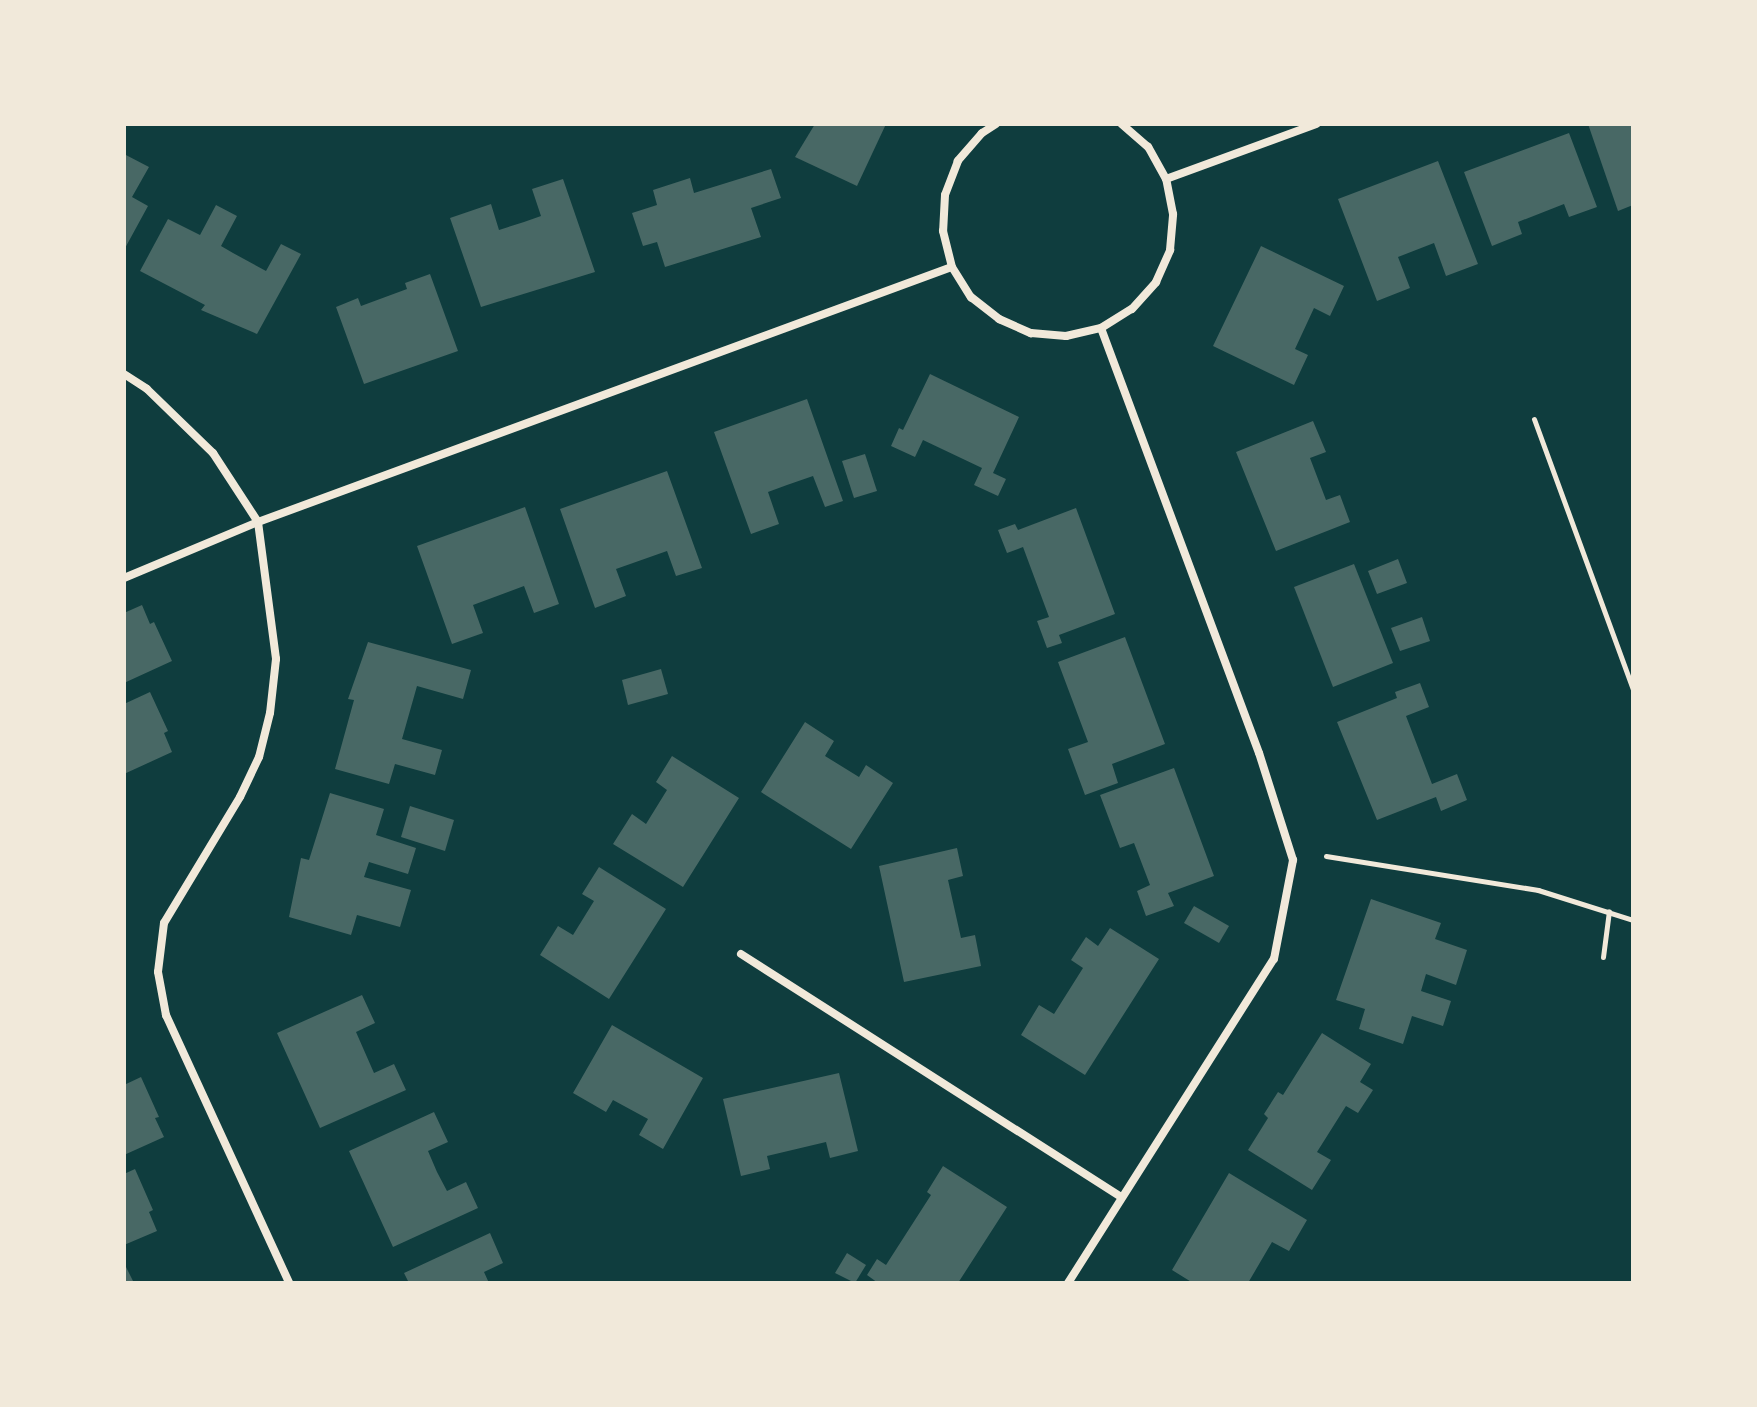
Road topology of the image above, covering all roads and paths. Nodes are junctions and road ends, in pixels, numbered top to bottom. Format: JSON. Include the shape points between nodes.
{"nodes":[{"id":1,"x":996,"y":124,"type":"edge"},
{"id":2,"x":1122,"y":124,"type":"edge"},
{"id":3,"x":1316,"y":124,"type":"edge"},
{"id":4,"x":1166,"y":179,"type":"junction"},
{"id":5,"x":952,"y":267,"type":"junction"},
{"id":6,"x":1101,"y":328,"type":"junction"},
{"id":7,"x":124,"y":374,"type":"edge"},
{"id":8,"x":1534,"y":419,"type":"dead end"},
{"id":9,"x":258,"y":522,"type":"junction"},
{"id":10,"x":124,"y":578,"type":"edge"},
{"id":11,"x":1633,"y":689,"type":"edge"},
{"id":12,"x":1293,"y":860,"type":"junction"},
{"id":13,"x":1633,"y":909,"type":"edge"},
{"id":14,"x":1609,"y":911,"type":"junction"},
{"id":15,"x":1623,"y":915,"type":"junction"},
{"id":16,"x":1633,"y":920,"type":"edge"},
{"id":17,"x":741,"y":954,"type":"dead end"},
{"id":18,"x":1603,"y":957,"type":"dead end"},
{"id":19,"x":1121,"y":1197,"type":"junction"},
{"id":20,"x":289,"y":1283,"type":"edge"},
{"id":21,"x":1068,"y":1283,"type":"edge"}],
"edges":[{"from":1,"to":5,"type":"street","via":[[958,161],[945,195],[943,231]]},
{"from":2,"to":4,"type":"street","via":[[1148,147]]},
{"from":3,"to":4,"type":"street"},
{"from":4,"to":6,"type":"street","via":[[1173,214],[1170,250],[1156,282],[1132,309]]},
{"from":5,"to":6,"type":"street","via":[[971,297],[999,319],[1031,333],[1066,336]]},
{"from":5,"to":9,"type":"street"},
{"from":6,"to":12,"type":"street","via":[[1259,753]]},
{"from":7,"to":9,"type":"street","via":[[147,389],[213,453]]},
{"from":8,"to":11,"type":"path"},
{"from":9,"to":10,"type":"street"},
{"from":9,"to":20,"type":"street","via":[[276,659],[270,713],[259,757],[240,797],[164,923],[158,972],[166,1015]]},
{"from":12,"to":14,"type":"path","via":[[1326,856],[1459,876],[1538,890]]},
{"from":12,"to":19,"type":"street","via":[[1274,959]]},
{"from":13,"to":15,"type":"path"},
{"from":14,"to":15,"type":"path"},
{"from":14,"to":18,"type":"path"},
{"from":15,"to":16,"type":"path"},
{"from":17,"to":19,"type":"street"},
{"from":19,"to":21,"type":"street"}]}
